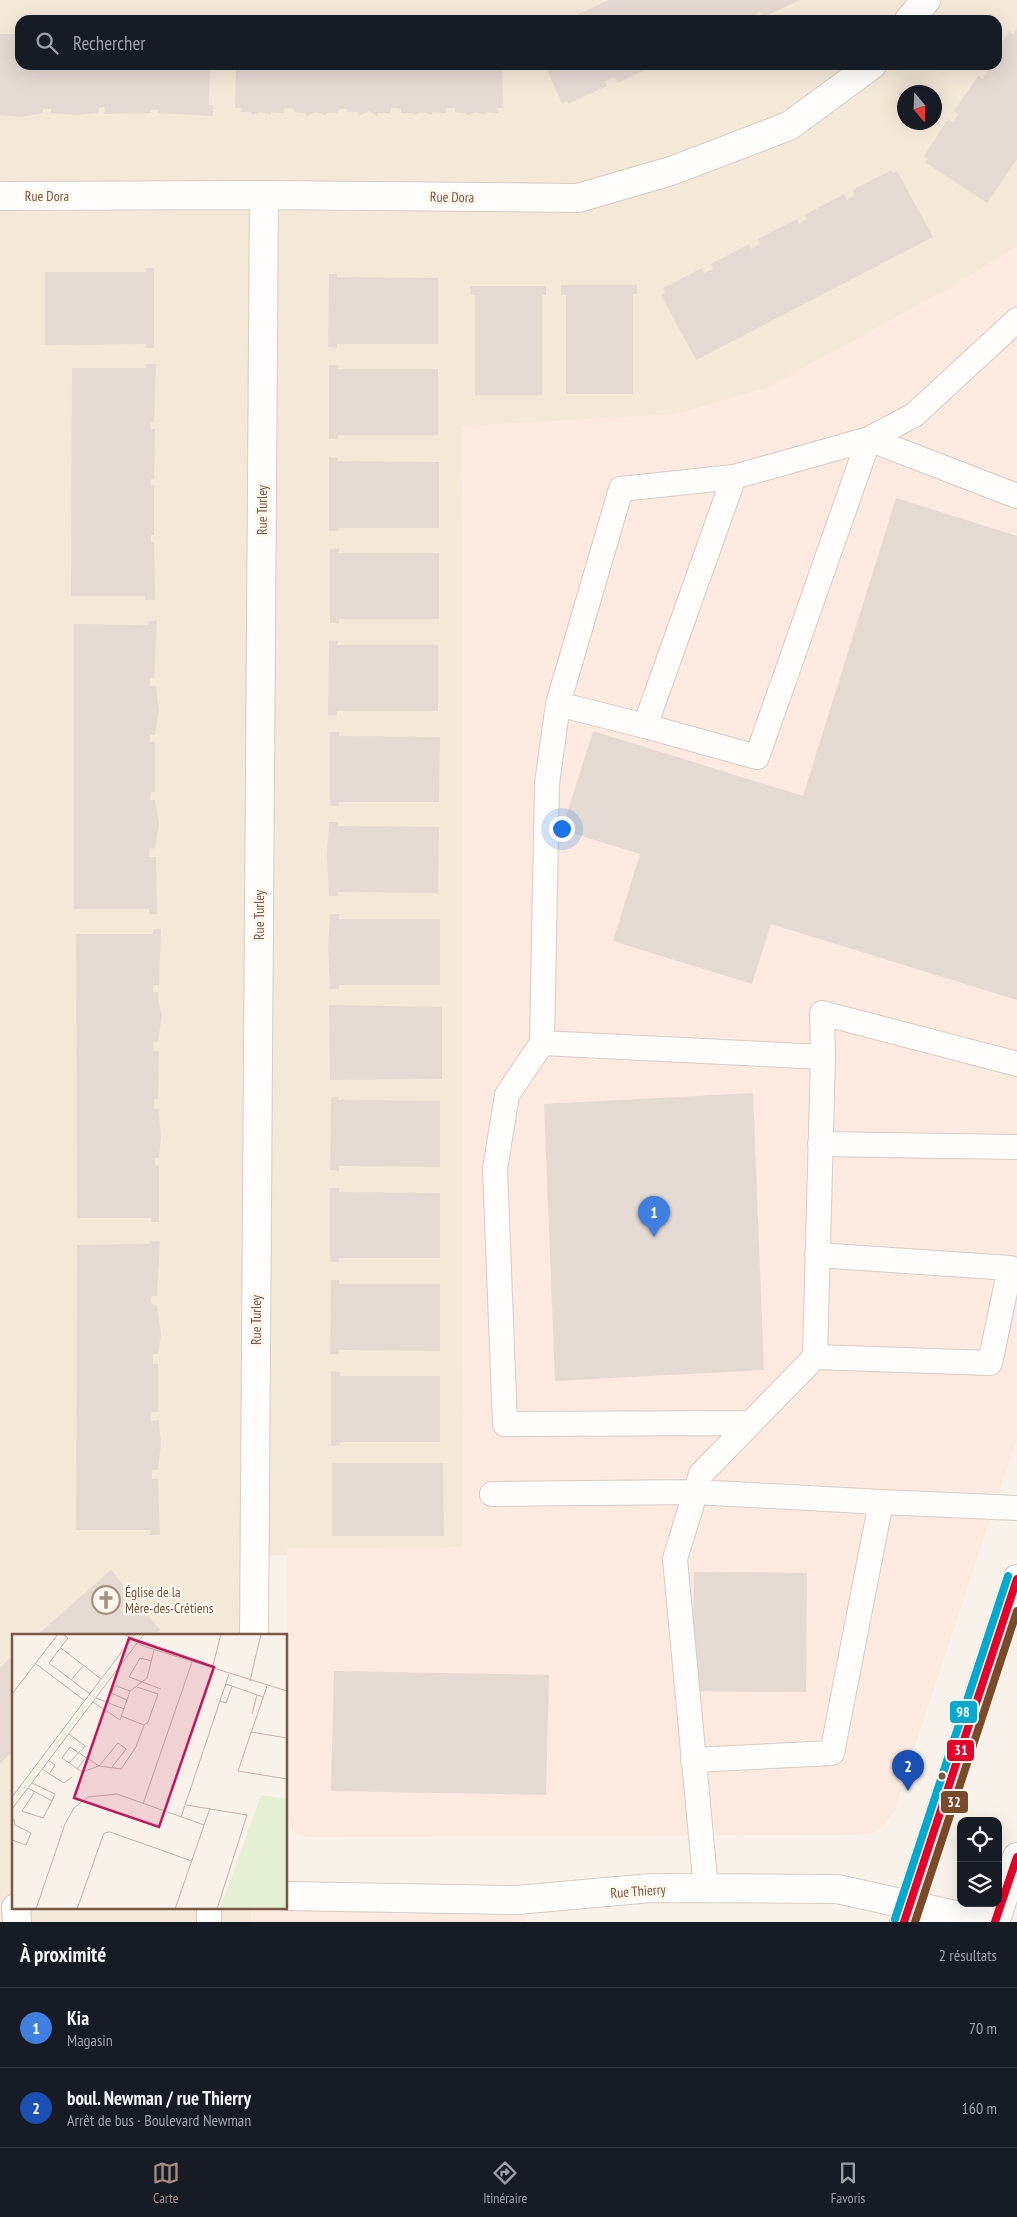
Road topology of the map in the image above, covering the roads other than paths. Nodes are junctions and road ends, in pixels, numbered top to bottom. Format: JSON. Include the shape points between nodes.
{"nodes":[{"id":1,"x":926,"y":0,"type":"edge"},
{"id":2,"x":914,"y":15,"type":"edge"},
{"id":3,"x":865,"y":70,"type":"edge"},
{"id":4,"x":264,"y":195,"type":"junction"},
{"id":5,"x":0,"y":196,"type":"edge"},
{"id":6,"x":1017,"y":320,"type":"edge"},
{"id":7,"x":869,"y":439,"type":"junction"},
{"id":8,"x":734,"y":477,"type":"junction"},
{"id":9,"x":1017,"y":496,"type":"edge"},
{"id":10,"x":558,"y":704,"type":"junction"},
{"id":11,"x":644,"y":726,"type":"junction"},
{"id":12,"x":542,"y":1043,"type":"junction"},
{"id":13,"x":823,"y":1057,"type":"junction"},
{"id":14,"x":1017,"y":1064,"type":"edge"},
{"id":15,"x":820,"y":1144,"type":"junction"},
{"id":16,"x":1017,"y":1147,"type":"edge"},
{"id":17,"x":817,"y":1255,"type":"junction"},
{"id":18,"x":815,"y":1357,"type":"junction"},
{"id":19,"x":750,"y":1423,"type":"junction"},
{"id":20,"x":696,"y":1492,"type":"junction"},
{"id":21,"x":492,"y":1494,"type":"dead end"},
{"id":22,"x":881,"y":1502,"type":"junction"},
{"id":23,"x":1017,"y":1508,"type":"edge"},
{"id":24,"x":1017,"y":1579,"type":"edge"},
{"id":25,"x":254,"y":1634,"type":"edge"},
{"id":26,"x":694,"y":1760,"type":"junction"},
{"id":27,"x":1017,"y":1857,"type":"edge"},
{"id":28,"x":706,"y":1889,"type":"junction"},
{"id":29,"x":288,"y":1896,"type":"edge"},
{"id":30,"x":907,"y":1914,"type":"edge"},
{"id":31,"x":987,"y":1922,"type":"edge"},
{"id":32,"x":995,"y":1922,"type":"edge"}],
"edges":[{"from":1,"to":2,"type":"street"},
{"from":3,"to":4,"type":"street","name":"Rue Dora","via":[[789,126],[671,170],[578,198]]},
{"from":4,"to":5,"type":"street","name":"Rue Dora"},
{"from":4,"to":25,"type":"street","name":"Rue Turley"},
{"from":6,"to":7,"type":"lane","via":[[914,415]]},
{"from":7,"to":8,"type":"lane"},
{"from":7,"to":9,"type":"lane"},
{"from":7,"to":11,"type":"lane","via":[[757,757]]},
{"from":8,"to":10,"type":"lane","via":[[621,489]]},
{"from":8,"to":11,"type":"lane"},
{"from":10,"to":11,"type":"lane"},
{"from":10,"to":12,"type":"lane","via":[[547,784]]},
{"from":12,"to":13,"type":"lane"},
{"from":12,"to":19,"type":"lane","via":[[507,1095],[495,1169],[505,1424]]},
{"from":13,"to":14,"type":"lane","via":[[822,1014]]},
{"from":13,"to":15,"type":"lane"},
{"from":15,"to":16,"type":"lane"},
{"from":15,"to":17,"type":"lane"},
{"from":17,"to":18,"type":"lane"},
{"from":17,"to":18,"type":"lane","via":[[1010,1268],[990,1362]]},
{"from":18,"to":19,"type":"lane"},
{"from":19,"to":20,"type":"lane","via":[[702,1474]]},
{"from":20,"to":21,"type":"lane"},
{"from":20,"to":22,"type":"lane"},
{"from":20,"to":26,"type":"lane","via":[[675,1559]]},
{"from":22,"to":23,"type":"lane"},
{"from":22,"to":26,"type":"lane","via":[[832,1753]]},
{"from":24,"to":30,"type":"street"},
{"from":26,"to":28,"type":"lane"},
{"from":27,"to":32,"type":"street"},
{"from":28,"to":29,"type":"street","name":"Rue Thierry","via":[[651,1888],[517,1900]]},
{"from":28,"to":30,"type":"street","name":"Rue Thierry","via":[[836,1888]]},
{"from":30,"to":31,"type":"street","name":"Rue Thierry"}]}
